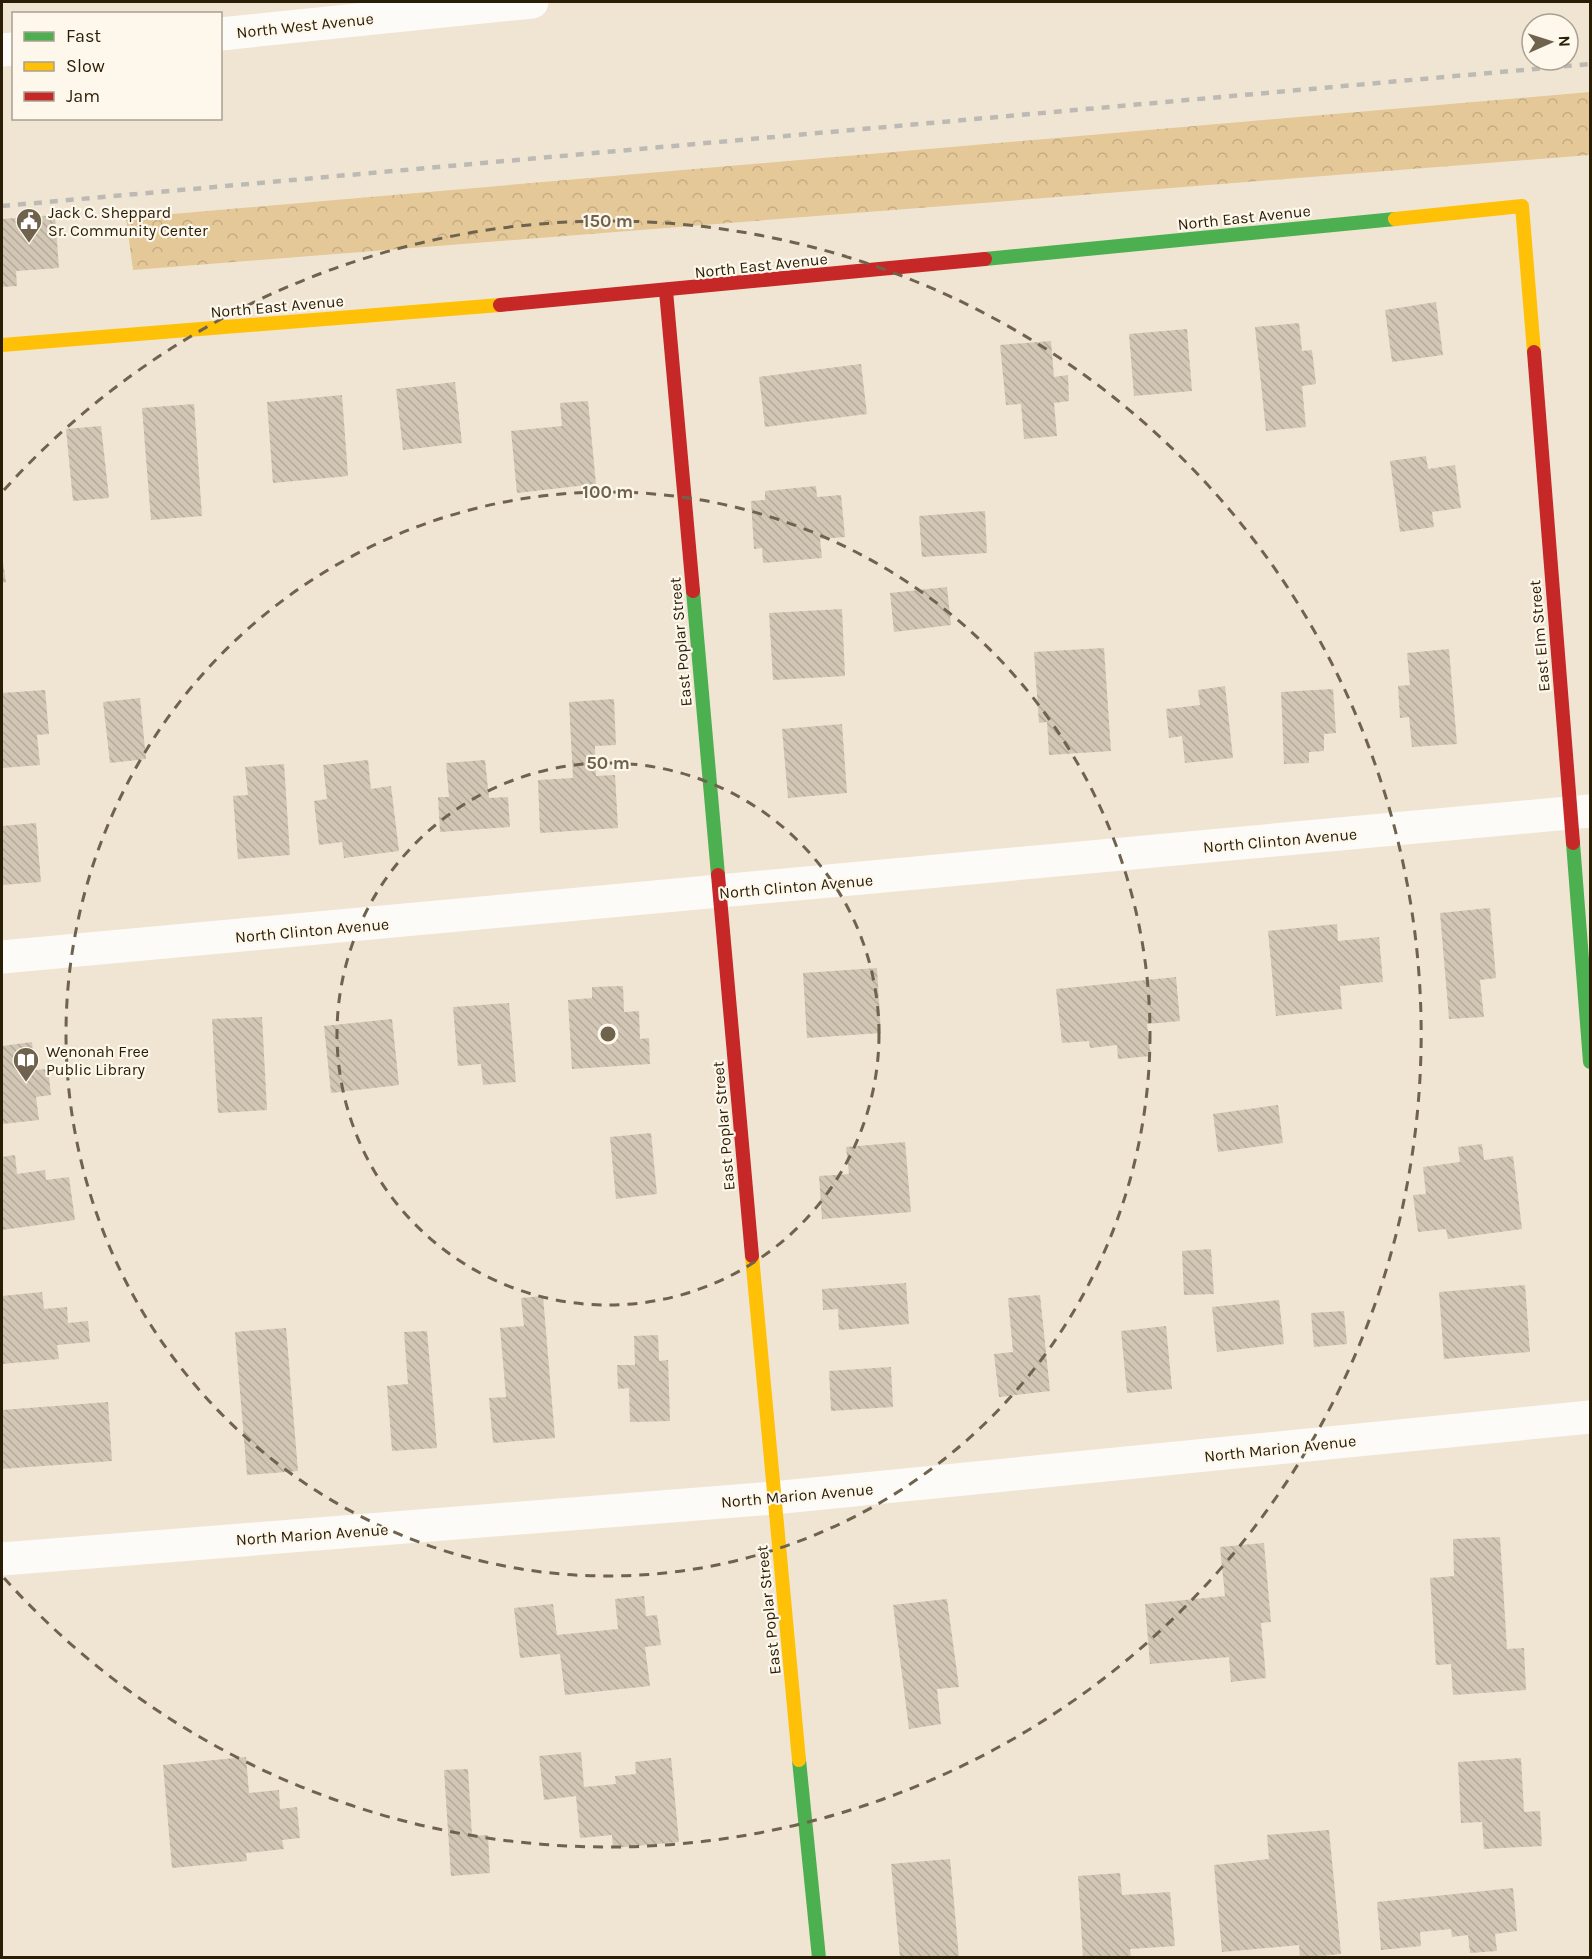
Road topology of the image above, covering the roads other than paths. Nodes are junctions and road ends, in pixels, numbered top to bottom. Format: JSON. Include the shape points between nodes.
{"nodes":[{"id":1,"x":532,"y":2,"type":"edge"},
{"id":2,"x":222,"y":34,"type":"edge"},
{"id":3,"x":1522,"y":206,"type":"joint"},
{"id":4,"x":666,"y":291,"type":"junction"},
{"id":5,"x":2,"y":345,"type":"edge"},
{"id":6,"x":1580,"y":812,"type":"edge"},
{"id":7,"x":718,"y":893,"type":"junction"},
{"id":8,"x":2,"y":957,"type":"edge"},
{"id":9,"x":1590,"y":1062,"type":"edge"},
{"id":10,"x":1590,"y":1417,"type":"edge"},
{"id":11,"x":773,"y":1498,"type":"junction"},
{"id":12,"x":2,"y":1558,"type":"edge"},
{"id":13,"x":819,"y":1958,"type":"edge"}],
"edges":[{"from":1,"to":2,"type":"street","name":"North West Avenue"},
{"from":3,"to":4,"type":"street","name":"North East Avenue"},
{"from":3,"to":6,"type":"street","name":"East Elm Street"},
{"from":4,"to":5,"type":"street","name":"North East Avenue"},
{"from":4,"to":7,"type":"street","name":"East Poplar Street"},
{"from":6,"to":7,"type":"street","name":"North Clinton Avenue"},
{"from":6,"to":9,"type":"street","name":"East Elm Street"},
{"from":7,"to":8,"type":"street","name":"North Clinton Avenue"},
{"from":7,"to":11,"type":"street","name":"East Poplar Street"},
{"from":10,"to":11,"type":"street","name":"North Marion Avenue"},
{"from":11,"to":12,"type":"street","name":"North Marion Avenue"},
{"from":11,"to":13,"type":"street","name":"East Poplar Street"}]}
